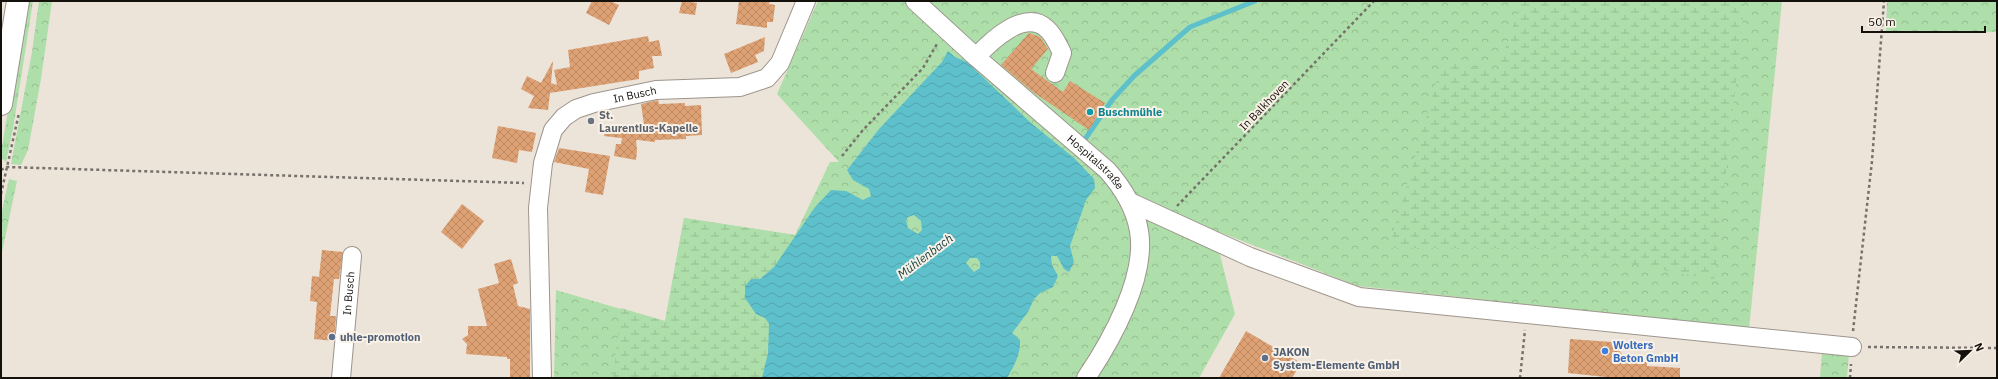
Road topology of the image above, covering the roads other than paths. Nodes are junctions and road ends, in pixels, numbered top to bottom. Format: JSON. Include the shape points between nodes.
{"nodes":[{"id":1,"x":18,"y":1,"type":"edge"},
{"id":2,"x":806,"y":1,"type":"edge"},
{"id":3,"x":915,"y":1,"type":"edge"},
{"id":4,"x":976,"y":57,"type":"junction"},
{"id":5,"x":1054,"y":73,"type":"dead end"},
{"id":6,"x":1,"y":104,"type":"edge"},
{"id":7,"x":1130,"y":202,"type":"junction"},
{"id":8,"x":352,"y":256,"type":"dead end"},
{"id":9,"x":1852,"y":346,"type":"road end"},
{"id":10,"x":341,"y":378,"type":"edge"},
{"id":11,"x":542,"y":378,"type":"edge"},
{"id":12,"x":1086,"y":378,"type":"edge"}],
"edges":[{"from":1,"to":6,"type":"main road"},
{"from":2,"to":11,"type":"street","name":"In Busch","via":[[780,63],[767,78],[740,87],[656,90],[594,103],[576,109],[564,117],[553,130],[543,163],[538,208]]},
{"from":3,"to":4,"type":"street","name":"Hospitalstraße"},
{"from":4,"to":5,"type":"street","via":[[1013,25],[1038,23],[1047,28],[1062,53]]},
{"from":4,"to":7,"type":"street","name":"Hospitalstraße","via":[[1107,170],[1120,184]]},
{"from":7,"to":9,"type":"street","via":[[1250,257],[1358,297]]},
{"from":7,"to":12,"type":"street","name":"Hospitalstraße","via":[[1140,232],[1137,268],[1118,322]]},
{"from":8,"to":10,"type":"street","name":"In Busch"}]}
